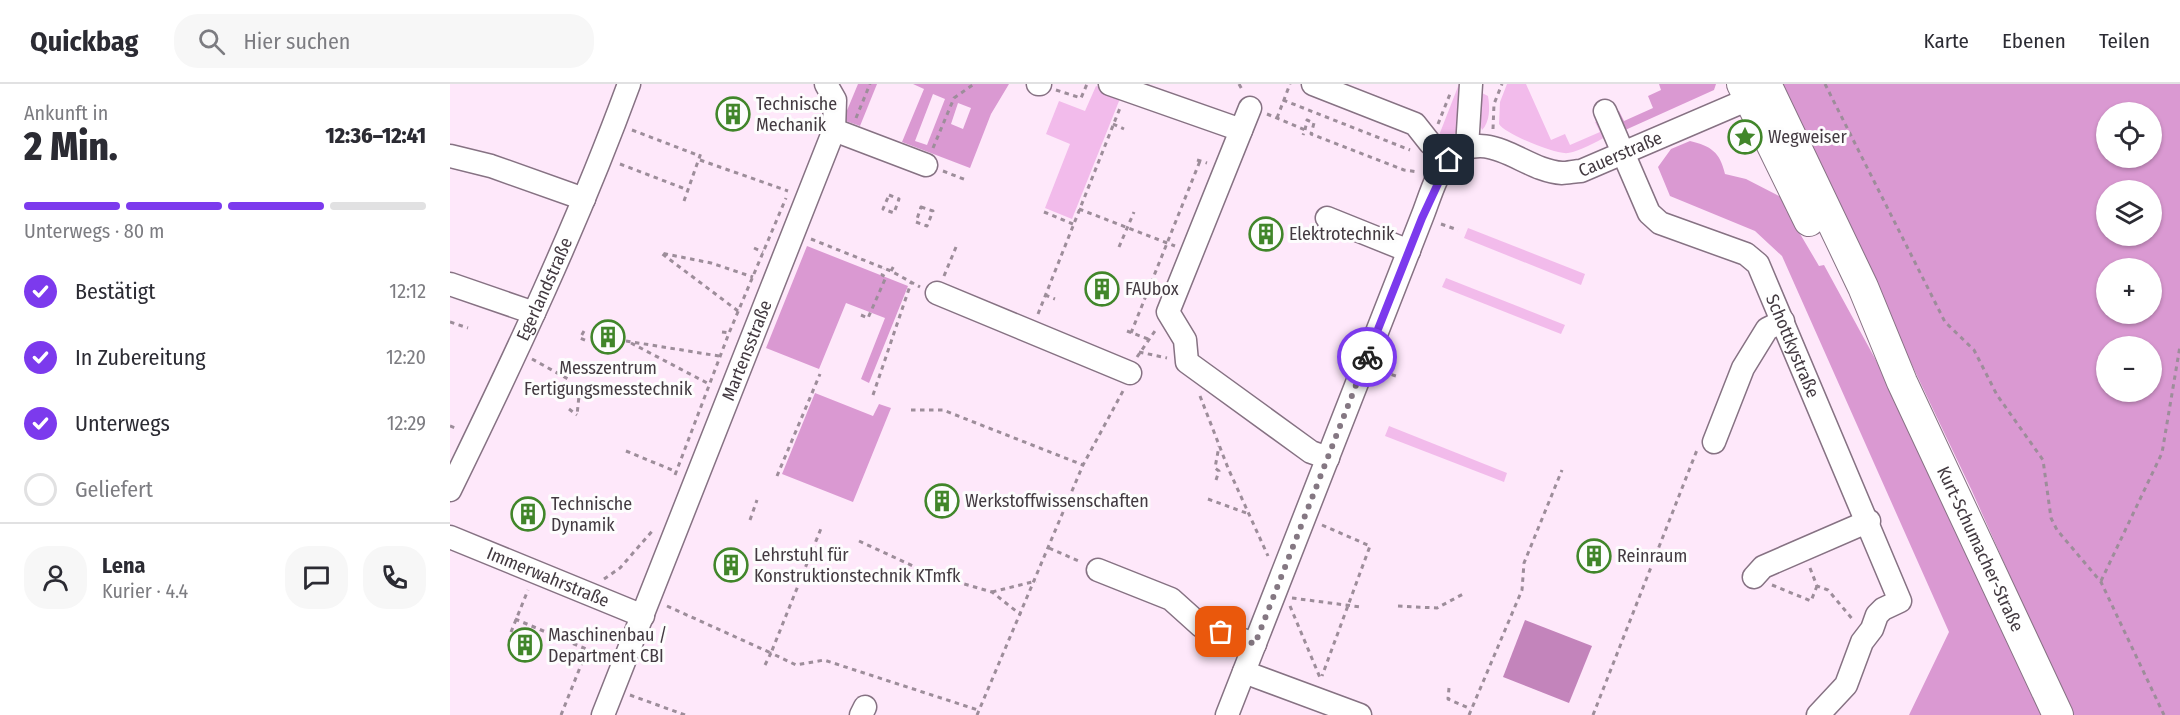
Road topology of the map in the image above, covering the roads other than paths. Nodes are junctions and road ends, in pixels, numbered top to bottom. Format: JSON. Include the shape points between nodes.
{"nodes":[{"id":1,"x":629,"y":84,"type":"edge"},
{"id":2,"x":826,"y":84,"type":"edge"},
{"id":3,"x":1313,"y":84,"type":"edge"},
{"id":4,"x":1471,"y":84,"type":"edge"},
{"id":5,"x":1118,"y":87,"type":"edge"},
{"id":6,"x":1757,"y":89,"type":"edge"},
{"id":7,"x":1250,"y":108,"type":"road end"},
{"id":8,"x":1605,"y":111,"type":"dead end"},
{"id":9,"x":1241,"y":130,"type":"junction"},
{"id":10,"x":841,"y":133,"type":"junction"},
{"id":11,"x":1623,"y":153,"type":"junction"},
{"id":12,"x":450,"y":156,"type":"edge"},
{"id":13,"x":1460,"y":157,"type":"junction"},
{"id":14,"x":926,"y":165,"type":"road end"},
{"id":15,"x":584,"y":199,"type":"junction"},
{"id":16,"x":1327,"y":218,"type":"dead end"},
{"id":17,"x":1409,"y":251,"type":"junction"},
{"id":18,"x":450,"y":284,"type":"edge"},
{"id":19,"x":937,"y":293,"type":"road end"},
{"id":20,"x":534,"y":313,"type":"junction"},
{"id":21,"x":1783,"y":321,"type":"junction"},
{"id":22,"x":1130,"y":373,"type":"road end"},
{"id":23,"x":1714,"y":442,"type":"road end"},
{"id":24,"x":1328,"y":458,"type":"junction"},
{"id":25,"x":450,"y":490,"type":"edge"},
{"id":26,"x":1869,"y":521,"type":"junction"},
{"id":27,"x":452,"y":538,"type":"edge"},
{"id":28,"x":1098,"y":570,"type":"road end"},
{"id":29,"x":1754,"y":577,"type":"road end"},
{"id":30,"x":643,"y":616,"type":"junction"},
{"id":31,"x":1255,"y":644,"type":"junction"},
{"id":32,"x":1244,"y":672,"type":"junction"},
{"id":33,"x":603,"y":715,"type":"edge"},
{"id":34,"x":1227,"y":715,"type":"edge"},
{"id":35,"x":1360,"y":715,"type":"edge"},
{"id":36,"x":1818,"y":715,"type":"edge"},
{"id":37,"x":2058,"y":715,"type":"edge"}],
"edges":[{"from":1,"to":15,"type":"street","name":"Egerlandstraße"},
{"from":2,"to":10,"type":"street","name":"Martensstraße","via":[[835,100]]},
{"from":3,"to":13,"type":"street","via":[[1415,124],[1430,143]]},
{"from":4,"to":13,"type":"street"},
{"from":5,"to":9,"type":"street"},
{"from":6,"to":11,"type":"street","name":"Cauerstraße"},
{"from":6,"to":37,"type":"main road","name":"Kurt-Schumacher-Straße","via":[[1863,287],[1902,382]]},
{"from":7,"to":9,"type":"street"},
{"from":8,"to":11,"type":"street","name":"Schottkystraße"},
{"from":9,"to":24,"type":"street","via":[[1168,312],[1186,351],[1311,452]]},
{"from":10,"to":14,"type":"street"},
{"from":10,"to":30,"type":"street","name":"Martensstraße","via":[[808,200]]},
{"from":11,"to":13,"type":"street","name":"Cauerstraße","via":[[1581,171],[1562,173]]},
{"from":11,"to":21,"type":"street","name":"Schottkystraße","via":[[1649,213],[1660,223],[1746,254],[1758,264]]},
{"from":12,"to":15,"type":"street","via":[[491,166]]},
{"from":13,"to":17,"type":"street"},
{"from":15,"to":20,"type":"street","name":"Egerlandstraße"},
{"from":16,"to":17,"type":"street"},
{"from":17,"to":24,"type":"street"},
{"from":18,"to":20,"type":"street"},
{"from":19,"to":22,"type":"street"},
{"from":20,"to":25,"type":"street","name":"Egerlandstraße"},
{"from":21,"to":23,"type":"street","via":[[1767,329],[1743,368]]},
{"from":21,"to":26,"type":"street","name":"Schottkystraße"},
{"from":24,"to":31,"type":"street"},
{"from":26,"to":29,"type":"street","via":[[1763,567]]},
{"from":26,"to":36,"type":"street","name":"Schottkystraße","via":[[1900,601],[1877,615],[1846,685]]},
{"from":27,"to":30,"type":"street","name":"Immerwahrstraße"},
{"from":28,"to":31,"type":"street","via":[[1171,599],[1201,626]]},
{"from":30,"to":33,"type":"street","name":"Martensstraße"},
{"from":31,"to":32,"type":"street"},
{"from":32,"to":34,"type":"street"},
{"from":32,"to":35,"type":"street","via":[[1318,688]]}]}
